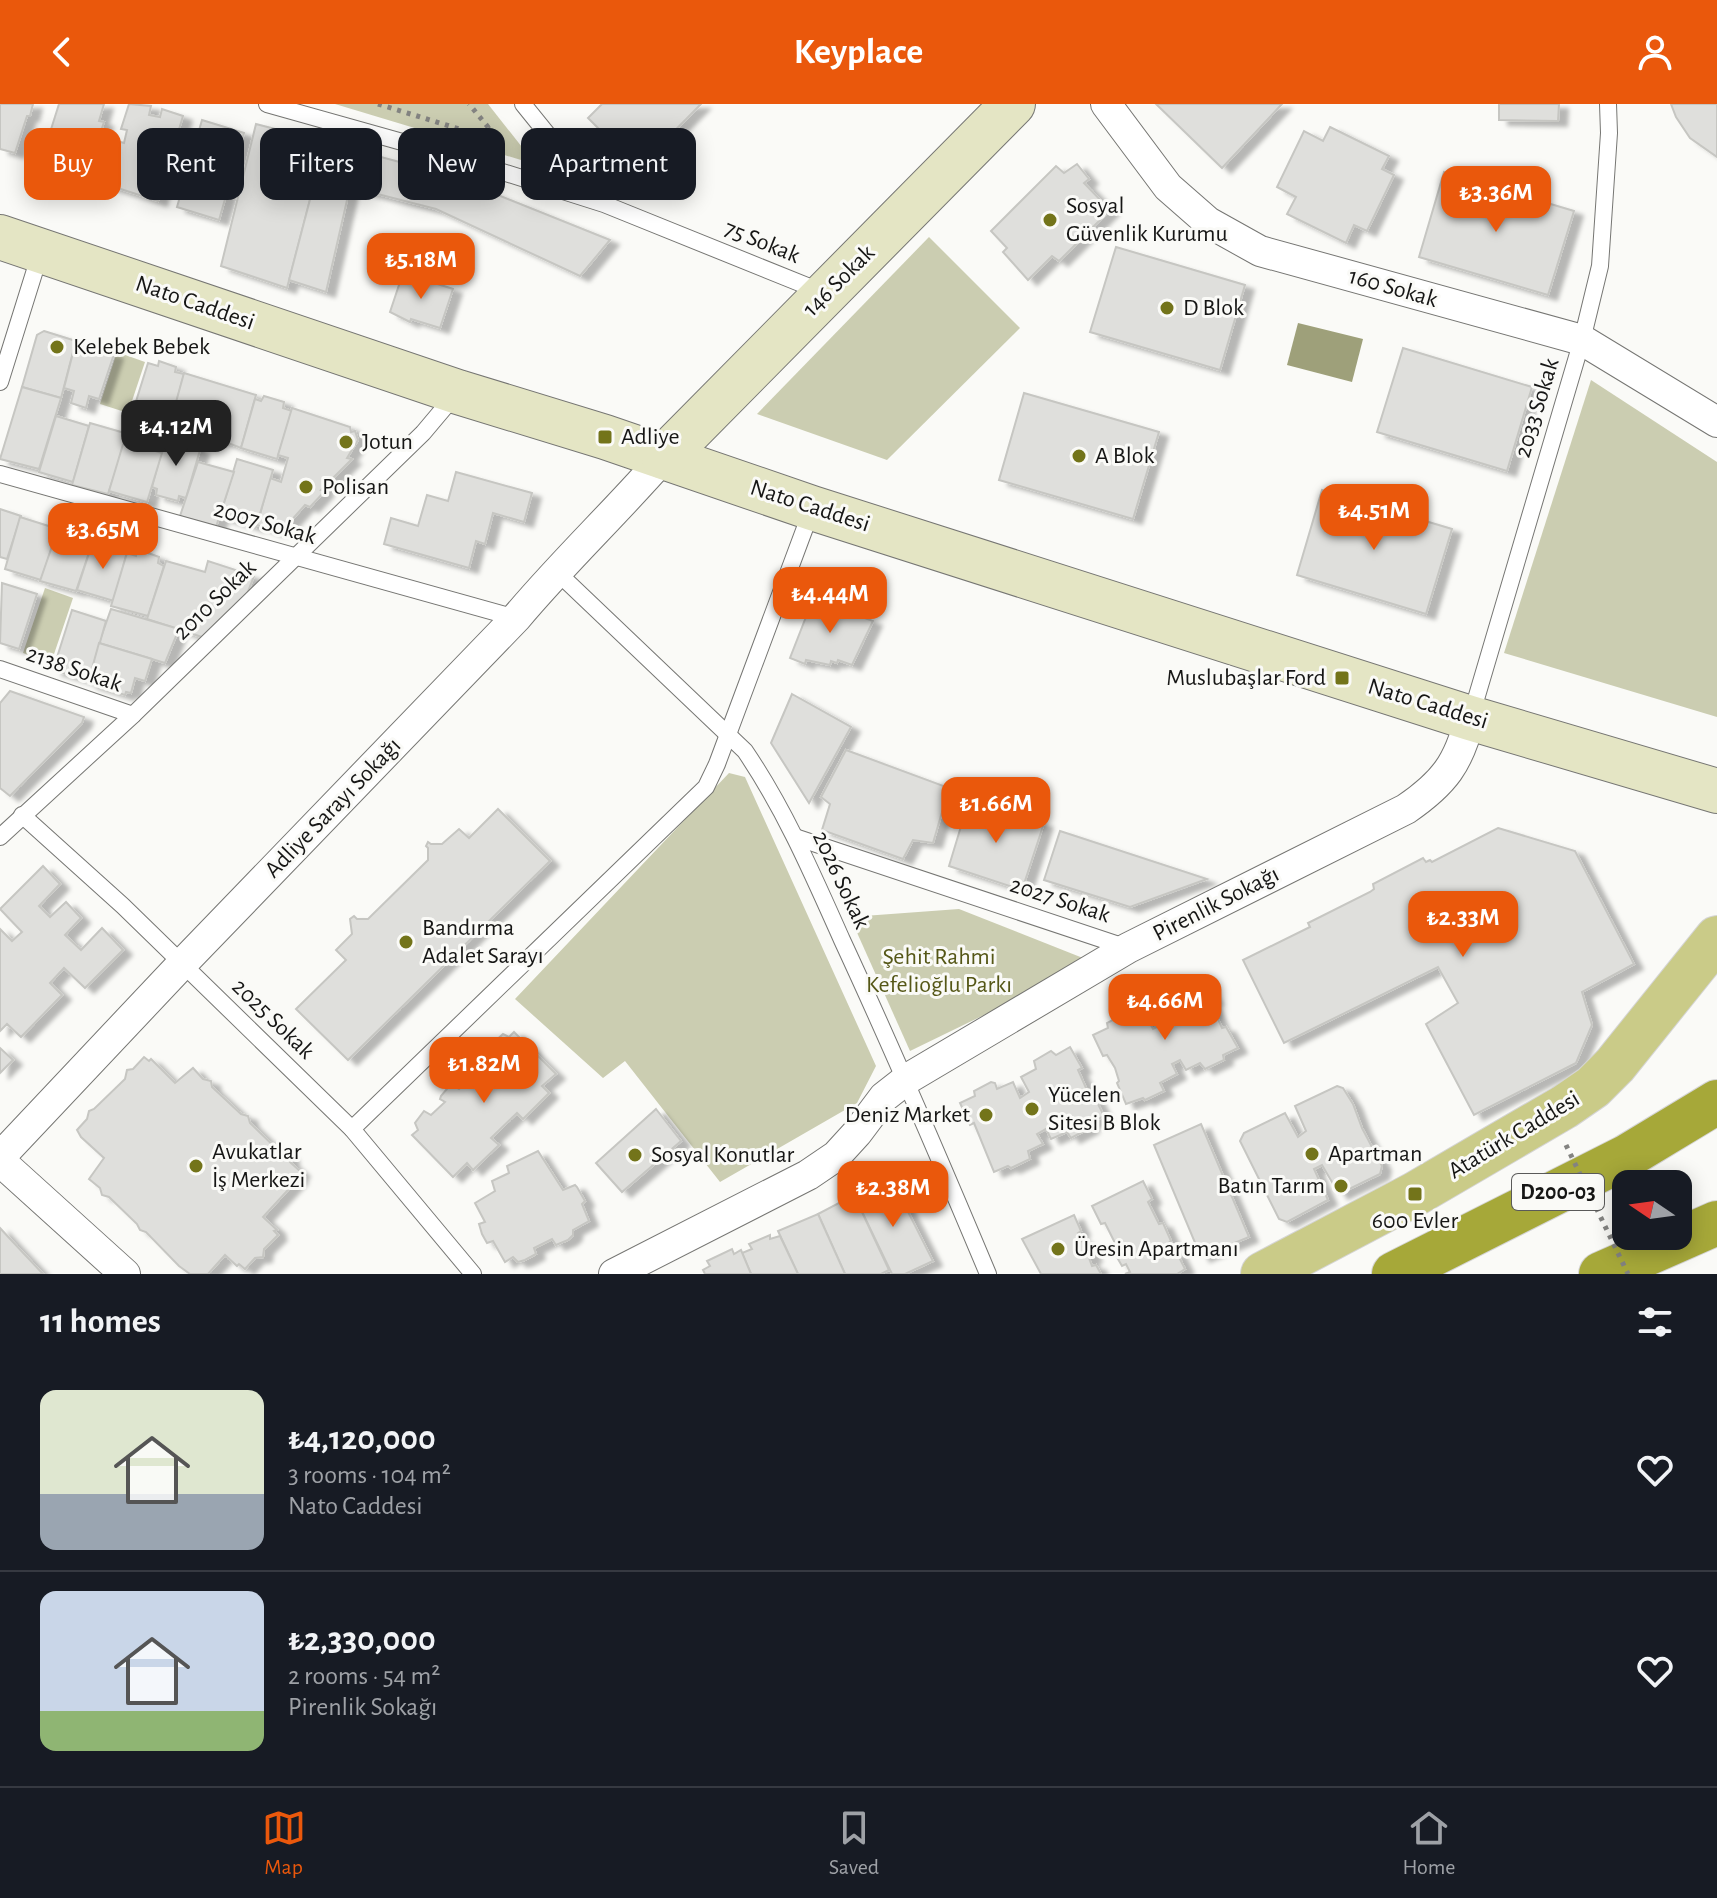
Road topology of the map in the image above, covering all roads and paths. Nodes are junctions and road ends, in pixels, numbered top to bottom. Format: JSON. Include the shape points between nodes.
{"nodes":[{"id":1,"x":267,"y":104,"type":"edge"},
{"id":2,"x":378,"y":104,"type":"edge"},
{"id":3,"x":469,"y":104,"type":"edge"},
{"id":4,"x":523,"y":104,"type":"edge"},
{"id":5,"x":1013,"y":104,"type":"edge"},
{"id":6,"x":1106,"y":104,"type":"edge"},
{"id":7,"x":1608,"y":104,"type":"edge"},
{"id":8,"x":604,"y":204,"type":"junction"},
{"id":9,"x":0,"y":237,"type":"edge"},
{"id":10,"x":41,"y":251,"type":"junction"},
{"id":11,"x":827,"y":294,"type":"junction"},
{"id":12,"x":1582,"y":340,"type":"junction"},
{"id":13,"x":0,"y":382,"type":"edge"},
{"id":14,"x":458,"y":392,"type":"junction"},
{"id":15,"x":1717,"y":422,"type":"edge"},
{"id":16,"x":664,"y":457,"type":"junction"},
{"id":17,"x":0,"y":474,"type":"edge"},
{"id":18,"x":812,"y":508,"type":"junction"},
{"id":19,"x":295,"y":556,"type":"junction"},
{"id":20,"x":556,"y":571,"type":"junction"},
{"id":21,"x":516,"y":618,"type":"junction"},
{"id":22,"x":0,"y":669,"type":"edge"},
{"id":23,"x":133,"y":715,"type":"junction"},
{"id":24,"x":1470,"y":718,"type":"junction"},
{"id":25,"x":727,"y":734,"type":"junction"},
{"id":26,"x":1717,"y":791,"type":"edge"},
{"id":27,"x":22,"y":815,"type":"junction"},
{"id":28,"x":0,"y":837,"type":"edge"},
{"id":29,"x":795,"y":837,"type":"junction"},
{"id":30,"x":1717,"y":938,"type":"edge"},
{"id":31,"x":1128,"y":948,"type":"junction"},
{"id":32,"x":182,"y":964,"type":"junction"},
{"id":33,"x":907,"y":1079,"type":"junction"},
{"id":34,"x":1717,"y":1102,"type":"edge"},
{"id":35,"x":352,"y":1129,"type":"junction"},
{"id":36,"x":1566,"y":1145,"type":"dead end"},
{"id":37,"x":0,"y":1159,"type":"edge"},
{"id":38,"x":1717,"y":1223,"type":"edge"},
{"id":39,"x":125,"y":1274,"type":"edge"},
{"id":40,"x":473,"y":1274,"type":"edge"},
{"id":41,"x":614,"y":1274,"type":"edge"},
{"id":42,"x":988,"y":1274,"type":"edge"},
{"id":43,"x":1263,"y":1274,"type":"edge"},
{"id":44,"x":1394,"y":1274,"type":"edge"},
{"id":45,"x":1601,"y":1274,"type":"edge"},
{"id":46,"x":1628,"y":1274,"type":"edge"}],
"edges":[{"from":1,"to":8,"type":"lane","name":"75 Sokak"},
{"from":2,"to":3,"type":"path","via":[[482,136],[488,127]]},
{"from":4,"to":8,"type":"lane"},
{"from":5,"to":11,"type":"main road","name":"146 Sokak"},
{"from":6,"to":12,"type":"street","name":"160 Sokak","via":[[1168,187],[1208,222],[1260,251]]},
{"from":7,"to":12,"type":"lane","name":"2033 Sokak","via":[[1600,266]]},
{"from":8,"to":11,"type":"lane","name":"75 Sokak"},
{"from":9,"to":10,"type":"main road","name":"Nato Caddesi"},
{"from":10,"to":13,"type":"lane"},
{"from":10,"to":14,"type":"main road","name":"Nato Caddesi"},
{"from":11,"to":16,"type":"main road","name":"146 Sokak"},
{"from":12,"to":15,"type":"street","name":"160 Sokak"},
{"from":12,"to":24,"type":"lane","name":"2033 Sokak"},
{"from":14,"to":16,"type":"main road","name":"Nato Caddesi"},
{"from":14,"to":19,"type":"lane","name":"2010 Sokak","via":[[423,433]]},
{"from":16,"to":18,"type":"main road","name":"Nato Caddesi"},
{"from":16,"to":20,"type":"street","name":"Adliye Sarayı Sokağı"},
{"from":17,"to":19,"type":"lane","name":"2007 Sokak"},
{"from":18,"to":24,"type":"main road","name":"Nato Caddesi"},
{"from":18,"to":25,"type":"lane"},
{"from":19,"to":21,"type":"lane","name":"2007 Sokak"},
{"from":19,"to":23,"type":"lane","name":"2010 Sokak"},
{"from":20,"to":21,"type":"street","name":"Adliye Sarayı Sokağı"},
{"from":20,"to":25,"type":"lane","name":"2026 Sokak"},
{"from":21,"to":32,"type":"street","name":"Adliye Sarayı Sokağı"},
{"from":22,"to":23,"type":"lane","name":"2138 Sokak"},
{"from":23,"to":27,"type":"lane","name":"2010 Sokak"},
{"from":24,"to":26,"type":"main road","name":"Nato Caddesi"},
{"from":24,"to":31,"type":"street","name":"Pirenlik Sokağı","via":[[1450,771],[1406,809]]},
{"from":25,"to":29,"type":"lane","name":"2026 Sokak","via":[[752,761]]},
{"from":25,"to":35,"type":"lane","via":[[706,787]]},
{"from":27,"to":28,"type":"lane","name":"2010 Sokak"},
{"from":27,"to":32,"type":"lane","name":"2025 Sokak"},
{"from":29,"to":31,"type":"lane","name":"2027 Sokak"},
{"from":29,"to":33,"type":"lane","name":"2026 Sokak"},
{"from":30,"to":43,"type":"main road","name":"Atatürk Caddesi","via":[[1593,1087],[1415,1194]]},
{"from":31,"to":33,"type":"street","name":"Pirenlik Sokağı"},
{"from":32,"to":35,"type":"lane","name":"2025 Sokak"},
{"from":32,"to":37,"type":"street","name":"Adliye Sarayı Sokağı"},
{"from":33,"to":41,"type":"street","name":"Pirenlik Sokağı","via":[[884,1097],[836,1156],[808,1175]]},
{"from":33,"to":42,"type":"lane","name":"2026 Sokak"},
{"from":34,"to":44,"type":"highway","number":"D200-03","via":[[1626,1157]]},
{"from":35,"to":40,"type":"lane","name":"2025 Sokak"},
{"from":36,"to":46,"type":"path","bridge":true},
{"from":37,"to":39,"type":"street"},
{"from":38,"to":45,"type":"highway"}]}
